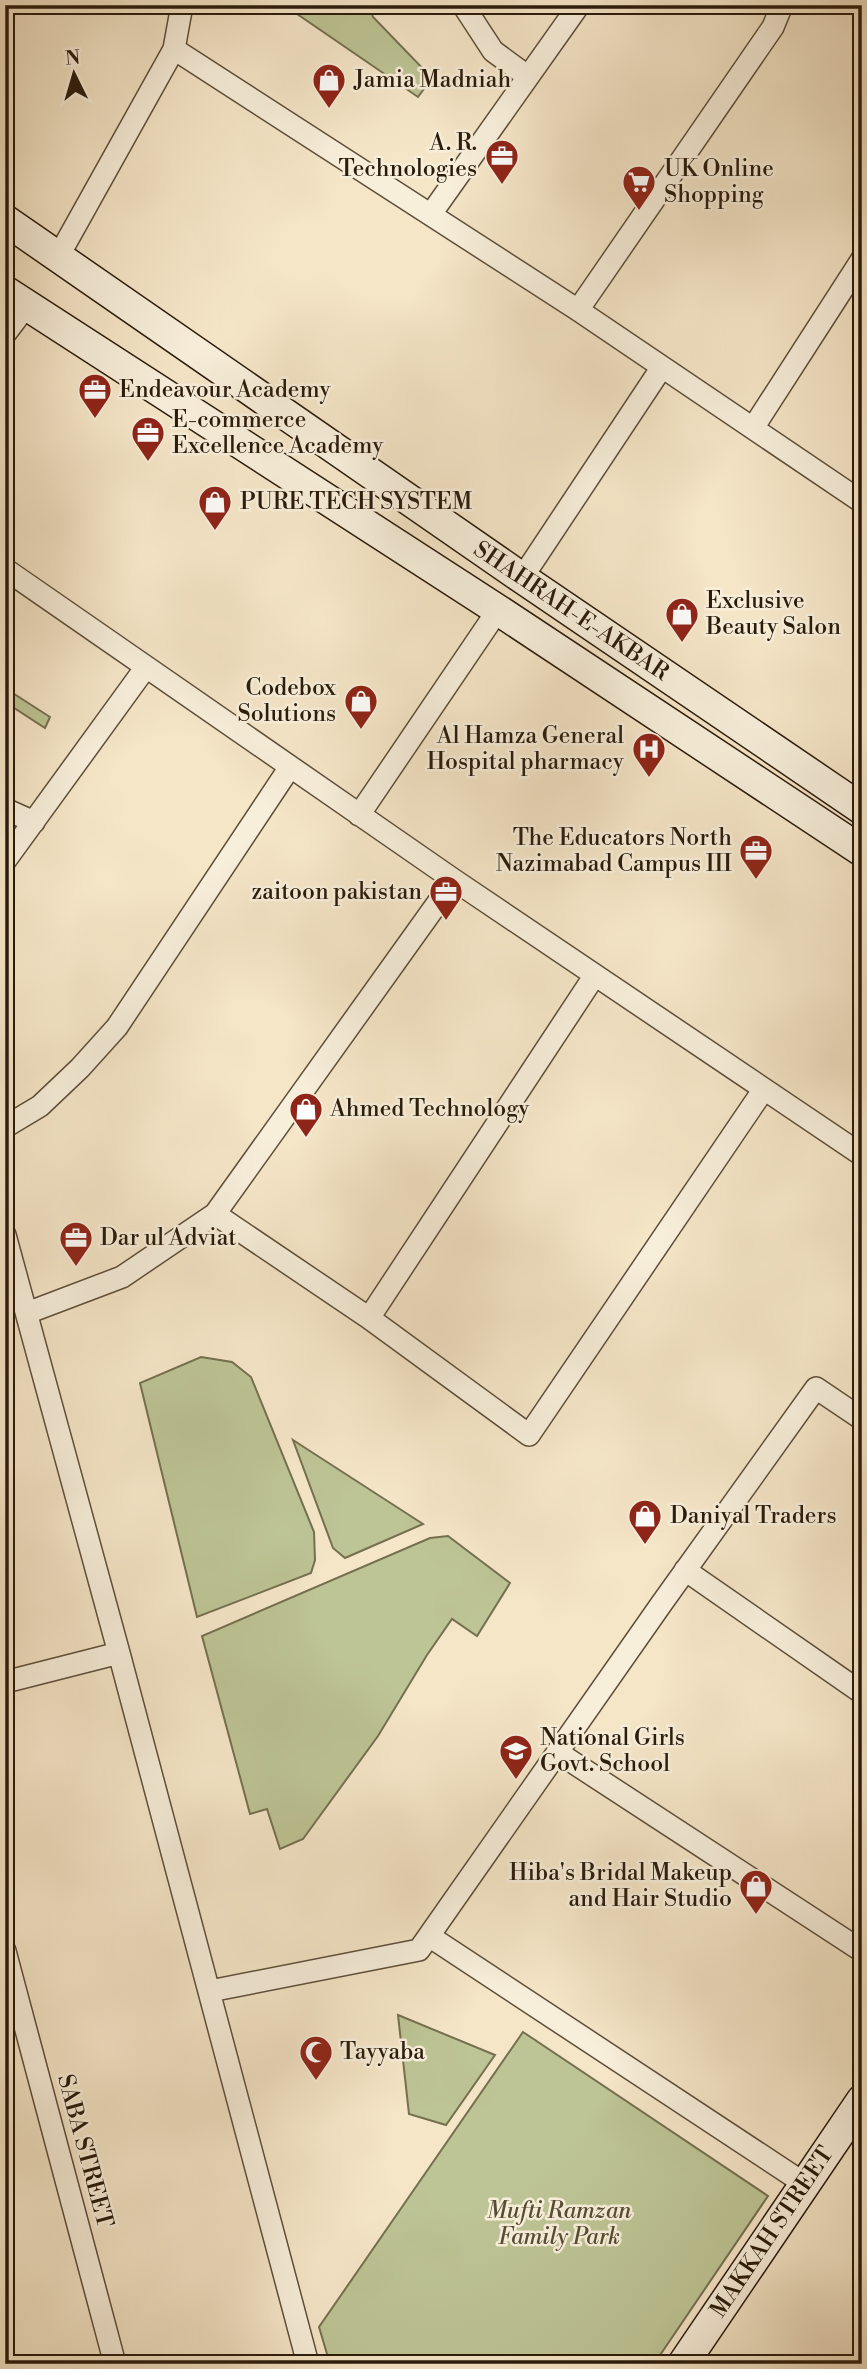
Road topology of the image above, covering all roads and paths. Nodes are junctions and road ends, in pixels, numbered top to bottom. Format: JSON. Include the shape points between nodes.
{"nodes":[{"id":1,"x":182,"y":5,"type":"edge"},
{"id":2,"x":463,"y":5,"type":"edge"},
{"id":3,"x":579,"y":5,"type":"edge"},
{"id":4,"x":782,"y":5,"type":"edge"},
{"id":5,"x":174,"y":49,"type":"junction"},
{"id":6,"x":527,"y":76,"type":"junction"},
{"id":7,"x":431,"y":214,"type":"junction"},
{"id":8,"x":5,"y":220,"type":"edge"},
{"id":9,"x":58,"y":257,"type":"junction"},
{"id":10,"x":862,"y":259,"type":"edge"},
{"id":11,"x":16,"y":298,"type":"edge"},
{"id":12,"x":578,"y":310,"type":"junction"},
{"id":13,"x":5,"y":334,"type":"edge"},
{"id":14,"x":662,"y":367,"type":"junction"},
{"id":15,"x":753,"y":428,"type":"junction"},
{"id":16,"x":862,"y":502,"type":"edge"},
{"id":17,"x":5,"y":569,"type":"edge"},
{"id":18,"x":522,"y":578,"type":"junction"},
{"id":19,"x":498,"y":610,"type":"junction"},
{"id":20,"x":146,"y":667,"type":"junction"},
{"id":21,"x":290,"y":767,"type":"junction"},
{"id":22,"x":5,"y":809,"type":"edge"},
{"id":23,"x":862,"y":809,"type":"edge"},
{"id":24,"x":359,"y":814,"type":"junction"},
{"id":25,"x":34,"y":822,"type":"junction"},
{"id":26,"x":862,"y":851,"type":"edge"},
{"id":27,"x":5,"y":861,"type":"edge"},
{"id":28,"x":454,"y":880,"type":"junction"},
{"id":29,"x":595,"y":975,"type":"junction"},
{"id":30,"x":764,"y":1089,"type":"junction"},
{"id":31,"x":5,"y":1127,"type":"edge"},
{"id":32,"x":862,"y":1154,"type":"edge"},
{"id":33,"x":215,"y":1214,"type":"junction"},
{"id":34,"x":5,"y":1235,"type":"edge"},
{"id":35,"x":27,"y":1313,"type":"junction"},
{"id":36,"x":369,"y":1318,"type":"junction"},
{"id":37,"x":862,"y":1419,"type":"edge"},
{"id":38,"x":685,"y":1570,"type":"junction"},
{"id":39,"x":119,"y":1653,"type":"junction"},
{"id":40,"x":5,"y":1682,"type":"edge"},
{"id":41,"x":862,"y":1693,"type":"edge"},
{"id":42,"x":557,"y":1752,"type":"junction"},
{"id":43,"x":429,"y":1936,"type":"junction"},
{"id":44,"x":5,"y":1951,"type":"edge"},
{"id":45,"x":862,"y":1951,"type":"edge"},
{"id":46,"x":210,"y":1991,"type":"junction"},
{"id":47,"x":862,"y":2101,"type":"edge"},
{"id":48,"x":805,"y":2184,"type":"junction"},
{"id":49,"x":115,"y":2364,"type":"edge"},
{"id":50,"x":308,"y":2364,"type":"edge"},
{"id":51,"x":683,"y":2364,"type":"edge"}],
"edges":[{"from":1,"to":5,"type":"street"},
{"from":2,"to":6,"type":"street","via":[[493,51]]},
{"from":3,"to":6,"type":"street"},
{"from":4,"to":12,"type":"street","via":[[773,27]]},
{"from":5,"to":7,"type":"street"},
{"from":5,"to":9,"type":"street"},
{"from":6,"to":7,"type":"street"},
{"from":7,"to":12,"type":"street"},
{"from":8,"to":9,"type":"main road","name":"SHAHRAH-E-AKBAR"},
{"from":9,"to":18,"type":"main road","name":"SHAHRAH-E-AKBAR"},
{"from":10,"to":15,"type":"street"},
{"from":11,"to":13,"type":"street"},
{"from":11,"to":19,"type":"main road","name":"SHAHRAH-E-AKBAR"},
{"from":12,"to":14,"type":"street"},
{"from":14,"to":15,"type":"street"},
{"from":14,"to":18,"type":"street"},
{"from":15,"to":16,"type":"street"},
{"from":17,"to":20,"type":"street"},
{"from":18,"to":23,"type":"main road","name":"SHAHRAH-E-AKBAR"},
{"from":19,"to":24,"type":"street"},
{"from":19,"to":26,"type":"main road","name":"SHAHRAH-E-AKBAR"},
{"from":20,"to":21,"type":"street"},
{"from":20,"to":25,"type":"street"},
{"from":21,"to":24,"type":"street"},
{"from":21,"to":31,"type":"street","via":[[117,1027],[40,1106]]},
{"from":22,"to":25,"type":"street"},
{"from":24,"to":28,"type":"street"},
{"from":25,"to":27,"type":"street"},
{"from":28,"to":29,"type":"street"},
{"from":28,"to":33,"type":"street"},
{"from":29,"to":30,"type":"street"},
{"from":29,"to":36,"type":"street"},
{"from":30,"to":32,"type":"street"},
{"from":30,"to":36,"type":"street","via":[[529,1435]]},
{"from":33,"to":35,"type":"street","via":[[122,1277]]},
{"from":33,"to":36,"type":"street"},
{"from":34,"to":35,"type":"street"},
{"from":35,"to":39,"type":"street"},
{"from":37,"to":38,"type":"street","via":[[816,1388]]},
{"from":38,"to":41,"type":"street"},
{"from":38,"to":42,"type":"street"},
{"from":39,"to":40,"type":"street"},
{"from":39,"to":46,"type":"street"},
{"from":42,"to":43,"type":"street"},
{"from":42,"to":45,"type":"street"},
{"from":43,"to":46,"type":"street","via":[[419,1950]]},
{"from":43,"to":48,"type":"street"},
{"from":44,"to":49,"type":"street","name":"SABA STREET"},
{"from":46,"to":50,"type":"street"},
{"from":47,"to":48,"type":"main road","name":"MAKKAH STREET"},
{"from":48,"to":51,"type":"main road","name":"MAKKAH STREET"}]}
